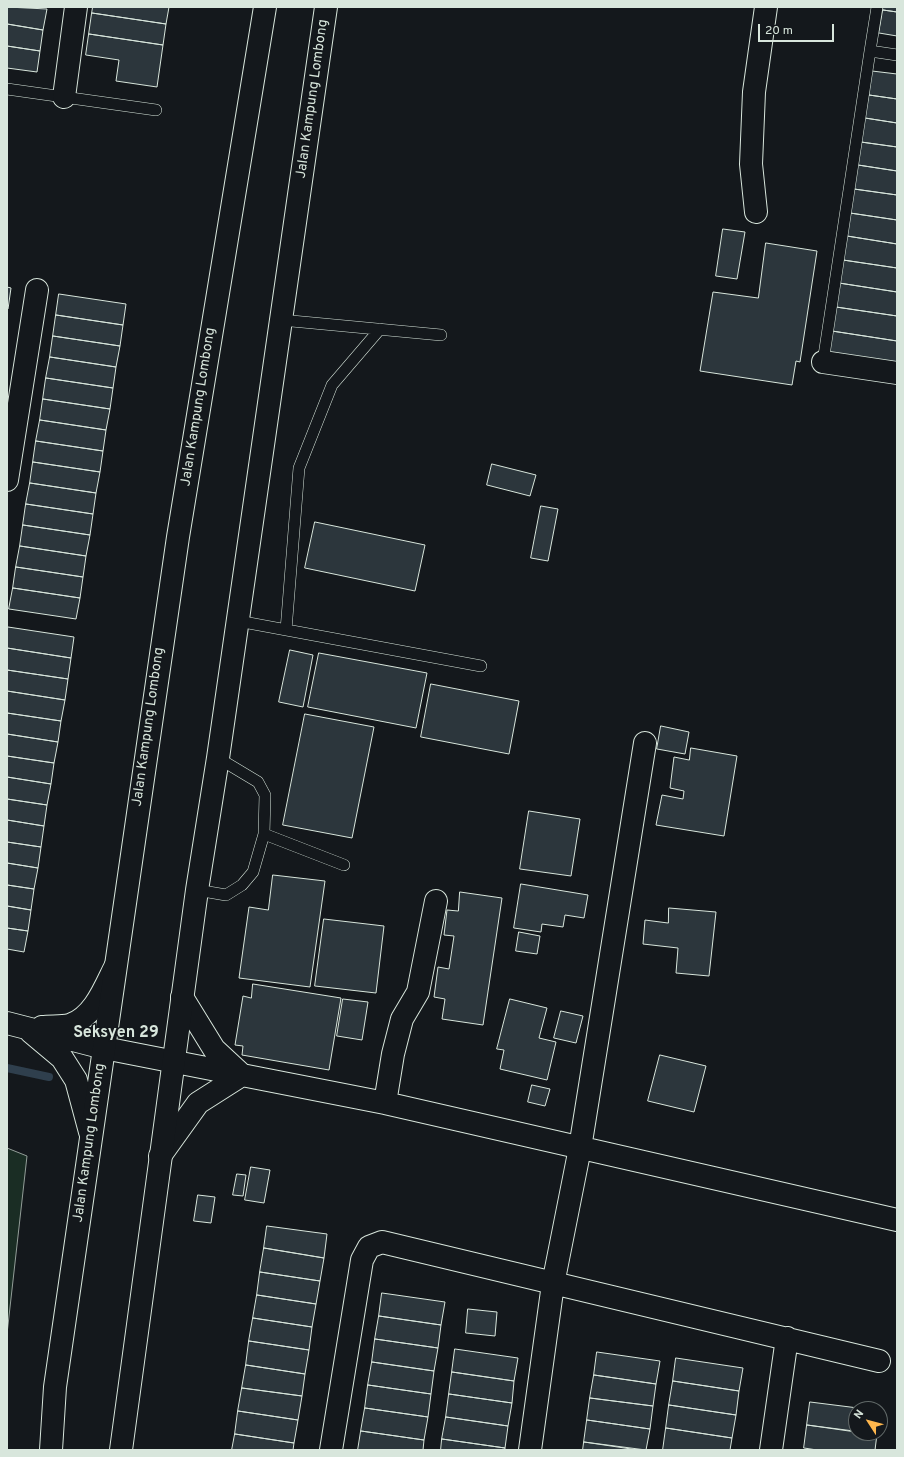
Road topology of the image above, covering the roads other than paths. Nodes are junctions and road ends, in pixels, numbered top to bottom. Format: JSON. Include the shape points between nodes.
{"nodes":[{"id":1,"x":76,"y":7,"type":"edge"},
{"id":2,"x":265,"y":7,"type":"edge"},
{"id":3,"x":326,"y":7,"type":"edge"},
{"id":4,"x":766,"y":7,"type":"edge"},
{"id":5,"x":877,"y":7,"type":"edge"},
{"id":6,"x":870,"y":51,"type":"junction"},
{"id":7,"x":897,"y":56,"type":"edge"},
{"id":8,"x":7,"y":89,"type":"edge"},
{"id":9,"x":64,"y":97,"type":"junction"},
{"id":10,"x":156,"y":110,"type":"dead end"},
{"id":11,"x":756,"y":212,"type":"dead end"},
{"id":12,"x":36,"y":290,"type":"dead end"},
{"id":13,"x":281,"y":320,"type":"junction"},
{"id":14,"x":380,"y":329,"type":"junction"},
{"id":15,"x":441,"y":335,"type":"dead end"},
{"id":16,"x":823,"y":362,"type":"joint"},
{"id":17,"x":897,"y":374,"type":"edge"},
{"id":18,"x":7,"y":480,"type":"edge"},
{"id":19,"x":238,"y":621,"type":"junction"},
{"id":20,"x":286,"y":630,"type":"junction"},
{"id":21,"x":481,"y":666,"type":"dead end"},
{"id":22,"x":644,"y":743,"type":"dead end"},
{"id":23,"x":218,"y":758,"type":"junction"},
{"id":24,"x":264,"y":834,"type":"junction"},
{"id":25,"x":344,"y":865,"type":"dead end"},
{"id":26,"x":197,"y":890,"type":"junction"},
{"id":27,"x":436,"y":901,"type":"dead end"},
{"id":28,"x":117,"y":964,"type":"junction"},
{"id":29,"x":182,"y":997,"type":"junction"},
{"id":30,"x":17,"y":1026,"type":"edge"},
{"id":31,"x":104,"y":1048,"type":"junction"},
{"id":32,"x":173,"y":1062,"type":"junction"},
{"id":33,"x":242,"y":1075,"type":"junction"},
{"id":34,"x":385,"y":1103,"type":"junction"},
{"id":35,"x":90,"y":1132,"type":"junction"},
{"id":36,"x":580,"y":1148,"type":"junction"},
{"id":37,"x":160,"y":1156,"type":"junction"},
{"id":38,"x":897,"y":1220,"type":"edge"},
{"id":39,"x":553,"y":1284,"type":"junction"},
{"id":40,"x":787,"y":1338,"type":"junction"},
{"id":41,"x":879,"y":1361,"type":"dead end"},
{"id":42,"x":51,"y":1450,"type":"edge"},
{"id":43,"x":121,"y":1450,"type":"edge"},
{"id":44,"x":331,"y":1450,"type":"edge"},
{"id":45,"x":530,"y":1450,"type":"edge"},
{"id":46,"x":771,"y":1450,"type":"edge"}],
"edges":[{"from":1,"to":9,"type":"street"},
{"from":2,"to":28,"type":"street","name":"Jalan Kampung Lombong","via":[[178,537]]},
{"from":3,"to":13,"type":"street","name":"Jalan Kampung Lombong"},
{"from":4,"to":11,"type":"street","via":[[753,100],[751,164]]},
{"from":5,"to":6,"type":"lane"},
{"from":6,"to":7,"type":"lane"},
{"from":6,"to":16,"type":"lane"},
{"from":8,"to":9,"type":"lane"},
{"from":9,"to":10,"type":"lane"},
{"from":12,"to":18,"type":"street"},
{"from":13,"to":14,"type":"lane"},
{"from":13,"to":19,"type":"street","name":"Jalan Kampung Lombong"},
{"from":14,"to":15,"type":"lane"},
{"from":14,"to":20,"type":"lane","via":[[332,385],[299,468]]},
{"from":16,"to":17,"type":"street"},
{"from":19,"to":20,"type":"lane"},
{"from":19,"to":23,"type":"street","name":"Jalan Kampung Lombong"},
{"from":20,"to":21,"type":"lane"},
{"from":22,"to":36,"type":"street"},
{"from":23,"to":24,"type":"lane","via":[[258,782],[265,795]]},
{"from":23,"to":26,"type":"street","name":"Jalan Kampung Lombong"},
{"from":24,"to":25,"type":"lane"},
{"from":24,"to":26,"type":"lane","via":[[253,872],[242,885],[226,895]]},
{"from":26,"to":29,"type":"street","name":"Jalan Kampung Lombong"},
{"from":27,"to":34,"type":"street","via":[[418,992],[402,1019]]},
{"from":28,"to":30,"type":"street","via":[[87,1015],[70,1024]]},
{"from":28,"to":31,"type":"street","name":"Jalan Kampung Lombong"},
{"from":29,"to":32,"type":"street","name":"Jalan Kampung Lombong"},
{"from":29,"to":33,"type":"street","via":[[214,1049]]},
{"from":30,"to":31,"type":"street"},
{"from":30,"to":35,"type":"street","via":[[62,1058],[76,1080]]},
{"from":31,"to":32,"type":"street"},
{"from":31,"to":35,"type":"street","name":"Jalan Kampung Lombong"},
{"from":32,"to":33,"type":"street"},
{"from":32,"to":37,"type":"street","name":"Jalan Kampung Lombong"},
{"from":33,"to":34,"type":"street"},
{"from":33,"to":37,"type":"street","via":[[198,1103]]},
{"from":34,"to":36,"type":"street"},
{"from":35,"to":42,"type":"street","name":"Jalan Kampung Lombong","via":[[55,1387]]},
{"from":36,"to":38,"type":"street"},
{"from":36,"to":39,"type":"street"},
{"from":37,"to":43,"type":"street","name":"Jalan Kampung Lombong"},
{"from":39,"to":40,"type":"street"},
{"from":39,"to":44,"type":"street","via":[[382,1242],[369,1247],[362,1260]]},
{"from":39,"to":45,"type":"street"},
{"from":40,"to":41,"type":"street"},
{"from":40,"to":46,"type":"street"}]}
